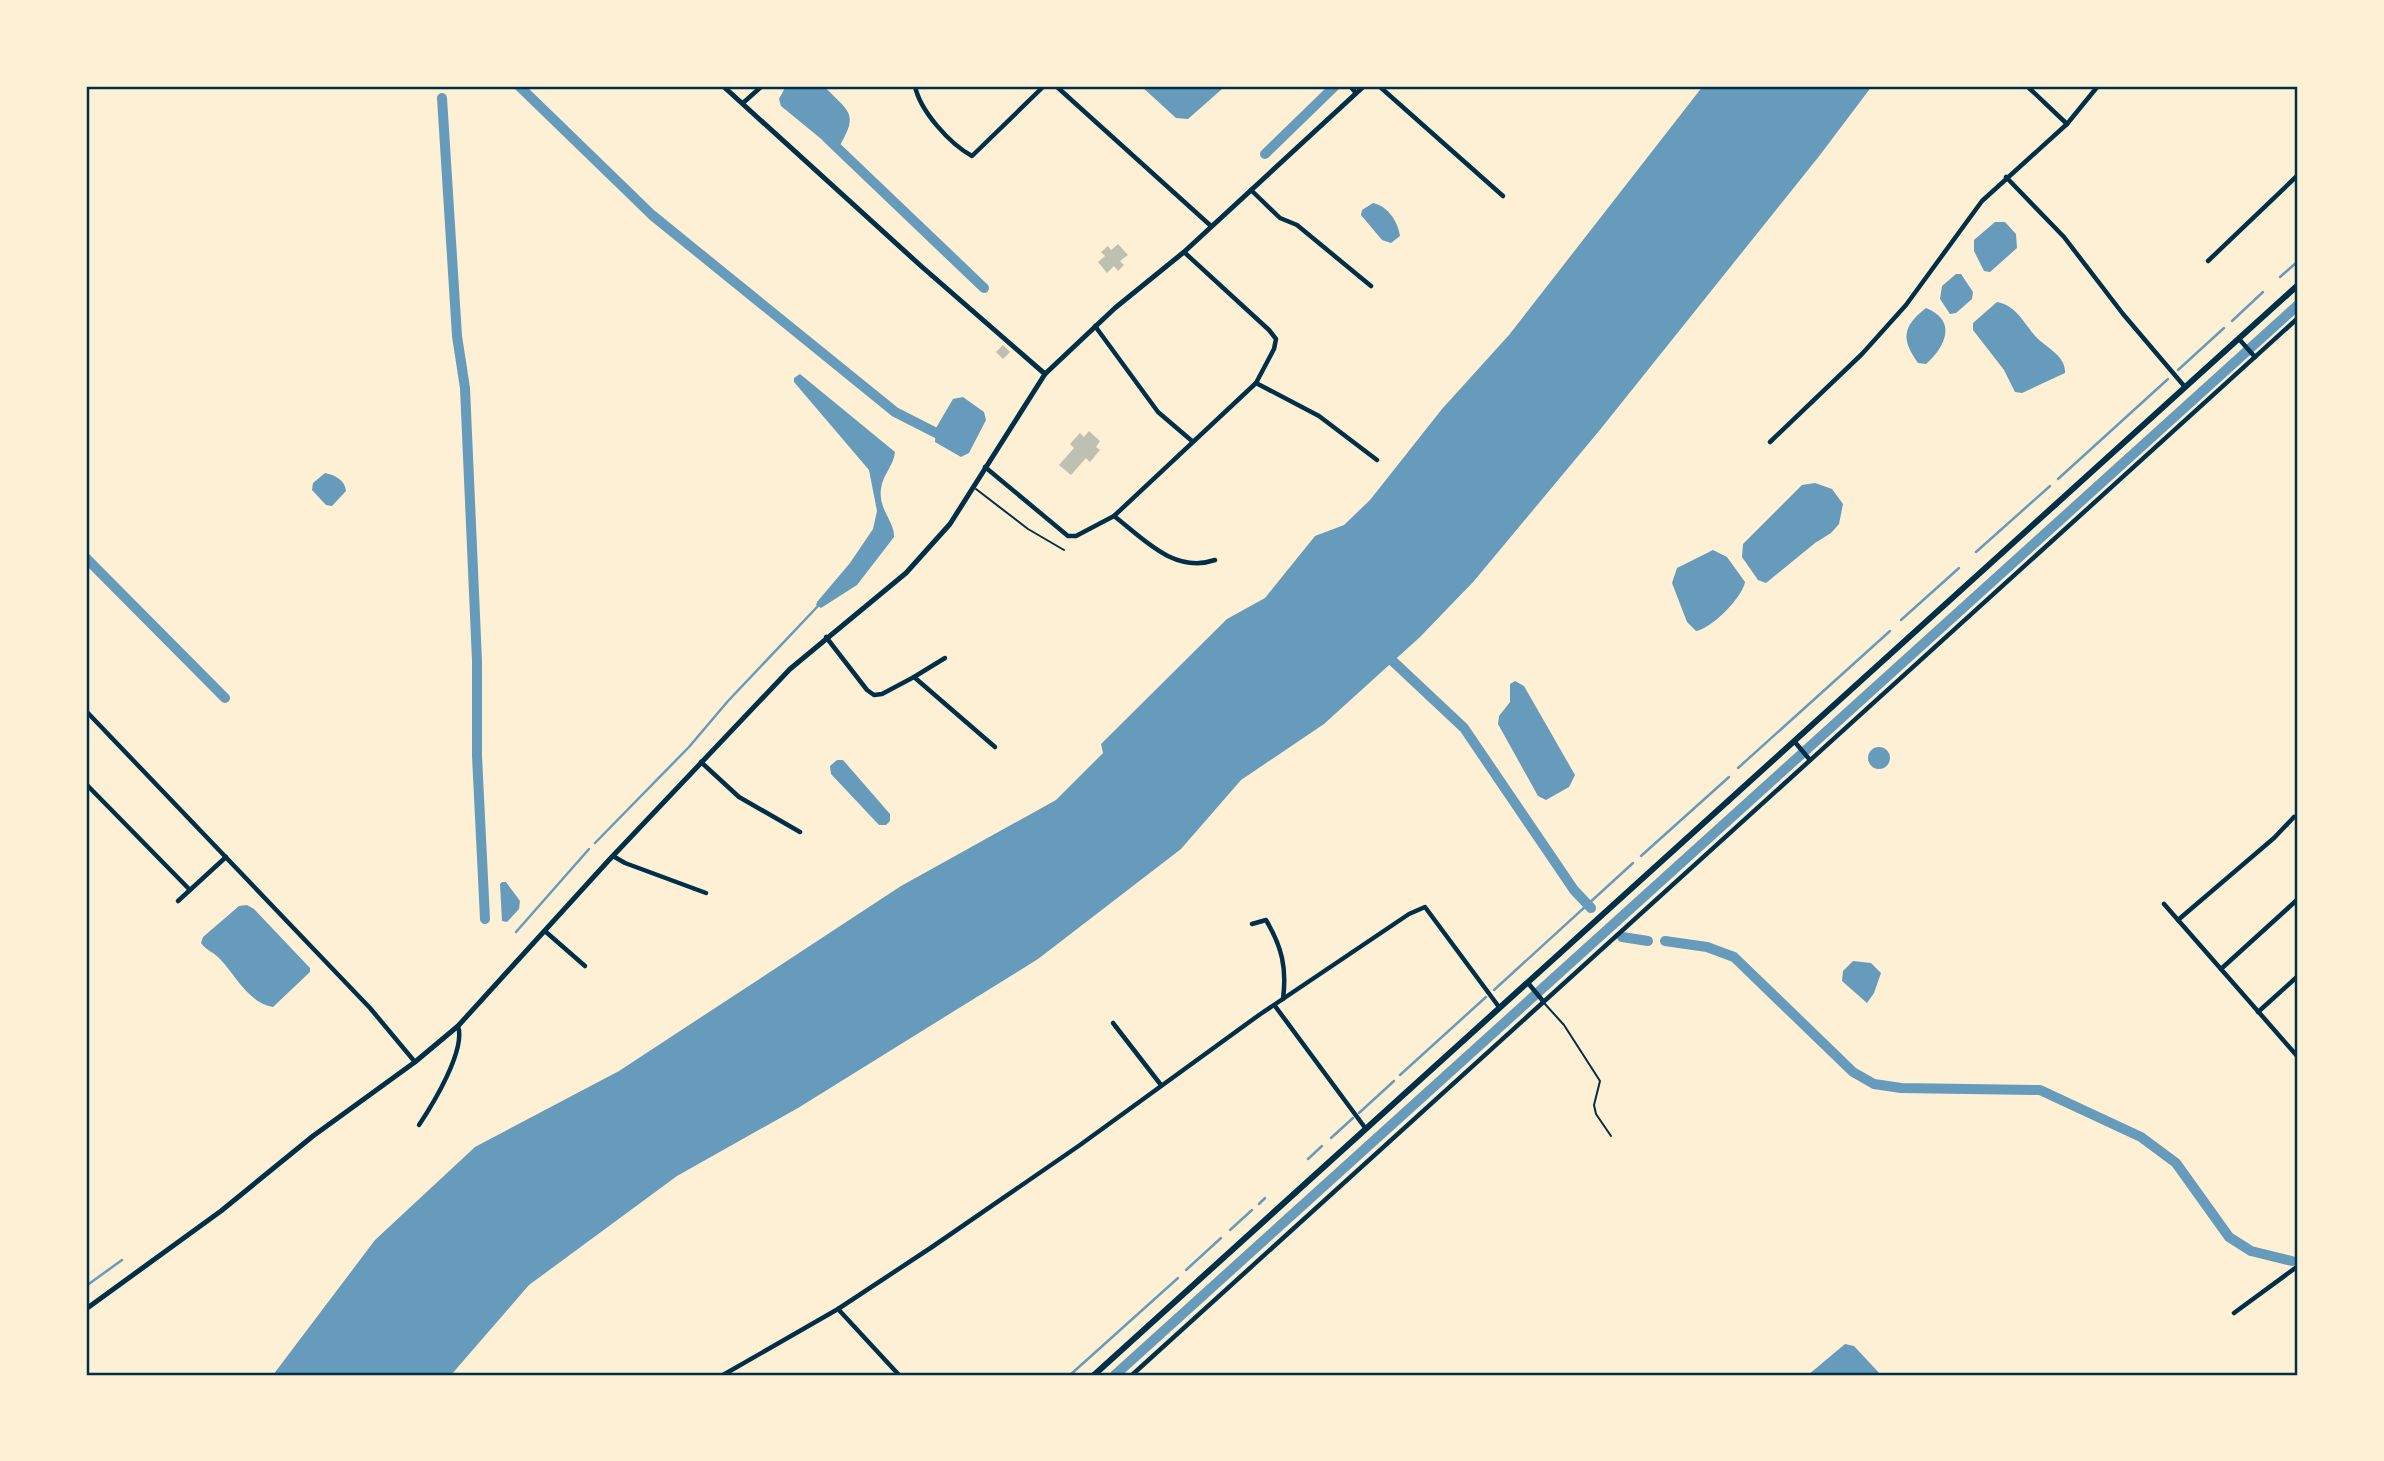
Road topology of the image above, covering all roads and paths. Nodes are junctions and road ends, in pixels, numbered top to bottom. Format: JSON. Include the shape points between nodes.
{"nodes":[{"id":1,"x":723,"y":86,"type":"edge"},
{"id":2,"x":762,"y":86,"type":"edge"},
{"id":3,"x":915,"y":86,"type":"edge"},
{"id":4,"x":1044,"y":86,"type":"edge"},
{"id":5,"x":1056,"y":86,"type":"edge"},
{"id":6,"x":1350,"y":86,"type":"edge"},
{"id":7,"x":1364,"y":86,"type":"edge"},
{"id":8,"x":1379,"y":86,"type":"edge"},
{"id":9,"x":2028,"y":86,"type":"edge"},
{"id":10,"x":2098,"y":86,"type":"edge"},
{"id":11,"x":1356,"y":93,"type":"junction"},
{"id":12,"x":743,"y":103,"type":"junction"},
{"id":13,"x":2067,"y":124,"type":"junction"},
{"id":14,"x":2298,"y":175,"type":"edge"},
{"id":15,"x":2006,"y":177,"type":"junction"},
{"id":16,"x":1251,"y":190,"type":"junction"},
{"id":17,"x":1503,"y":196,"type":"dead end"},
{"id":18,"x":1211,"y":226,"type":"junction"},
{"id":19,"x":1184,"y":252,"type":"junction"},
{"id":20,"x":2208,"y":261,"type":"dead end"},
{"id":21,"x":2298,"y":285,"type":"edge"},
{"id":22,"x":1371,"y":286,"type":"dead end"},
{"id":23,"x":2298,"y":318,"type":"edge"},
{"id":24,"x":1095,"y":326,"type":"junction"},
{"id":25,"x":2241,"y":342,"type":"junction"},
{"id":26,"x":2253,"y":355,"type":"junction"},
{"id":27,"x":1045,"y":374,"type":"junction"},
{"id":28,"x":1256,"y":383,"type":"junction"},
{"id":29,"x":2185,"y":387,"type":"junction"},
{"id":30,"x":1192,"y":441,"type":"junction"},
{"id":31,"x":1770,"y":442,"type":"dead end"},
{"id":32,"x":1377,"y":460,"type":"dead end"},
{"id":33,"x":985,"y":467,"type":"junction"},
{"id":34,"x":973,"y":486,"type":"junction"},
{"id":35,"x":1114,"y":516,"type":"junction"},
{"id":36,"x":1064,"y":550,"type":"dead end"},
{"id":37,"x":1215,"y":560,"type":"dead end"},
{"id":38,"x":826,"y":637,"type":"junction"},
{"id":39,"x":946,"y":658,"type":"dead end"},
{"id":40,"x":914,"y":677,"type":"junction"},
{"id":41,"x":86,"y":711,"type":"edge"},
{"id":42,"x":1797,"y":744,"type":"junction"},
{"id":43,"x":995,"y":747,"type":"dead end"},
{"id":44,"x":1809,"y":759,"type":"junction"},
{"id":45,"x":701,"y":762,"type":"junction"},
{"id":46,"x":86,"y":784,"type":"edge"},
{"id":47,"x":2294,"y":817,"type":"dead end"},
{"id":48,"x":800,"y":832,"type":"dead end"},
{"id":49,"x":613,"y":856,"type":"junction"},
{"id":50,"x":226,"y":857,"type":"junction"},
{"id":51,"x":190,"y":890,"type":"junction"},
{"id":52,"x":706,"y":893,"type":"dead end"},
{"id":53,"x":2298,"y":899,"type":"edge"},
{"id":54,"x":178,"y":901,"type":"dead end"},
{"id":55,"x":2164,"y":904,"type":"dead end"},
{"id":56,"x":2178,"y":920,"type":"junction"},
{"id":57,"x":1252,"y":924,"type":"dead end"},
{"id":58,"x":546,"y":932,"type":"junction"},
{"id":59,"x":585,"y":966,"type":"dead end"},
{"id":60,"x":2221,"y":969,"type":"junction"},
{"id":61,"x":2298,"y":976,"type":"edge"},
{"id":62,"x":1530,"y":985,"type":"junction"},
{"id":63,"x":1541,"y":999,"type":"junction"},
{"id":64,"x":1283,"y":1000,"type":"junction"},
{"id":65,"x":1275,"y":1006,"type":"junction"},
{"id":66,"x":1499,"y":1007,"type":"junction"},
{"id":67,"x":2258,"y":1012,"type":"junction"},
{"id":68,"x":1113,"y":1023,"type":"dead end"},
{"id":69,"x":458,"y":1026,"type":"junction"},
{"id":70,"x":2298,"y":1057,"type":"edge"},
{"id":71,"x":415,"y":1062,"type":"junction"},
{"id":72,"x":1161,"y":1085,"type":"junction"},
{"id":73,"x":419,"y":1125,"type":"dead end"},
{"id":74,"x":1366,"y":1129,"type":"junction"},
{"id":75,"x":1611,"y":1136,"type":"dead end"},
{"id":76,"x":2298,"y":1266,"type":"edge"},
{"id":77,"x":86,"y":1308,"type":"edge"},
{"id":78,"x":838,"y":1309,"type":"junction"},
{"id":79,"x":2234,"y":1313,"type":"dead end"},
{"id":80,"x":723,"y":1375,"type":"edge"},
{"id":81,"x":899,"y":1375,"type":"edge"},
{"id":82,"x":1094,"y":1375,"type":"edge"},
{"id":83,"x":1132,"y":1375,"type":"edge"}],
"edges":[{"from":1,"to":12,"type":"street"},
{"from":2,"to":12,"type":"street"},
{"from":3,"to":4,"type":"street","via":[[922,107],[972,156]]},
{"from":5,"to":18,"type":"street"},
{"from":6,"to":11,"type":"street"},
{"from":7,"to":11,"type":"street"},
{"from":8,"to":17,"type":"street"},
{"from":9,"to":13,"type":"street"},
{"from":10,"to":13,"type":"street"},
{"from":11,"to":16,"type":"street"},
{"from":12,"to":27,"type":"street"},
{"from":13,"to":15,"type":"street"},
{"from":14,"to":20,"type":"street"},
{"from":15,"to":29,"type":"street","via":[[2064,237]]},
{"from":15,"to":31,"type":"street","via":[[1982,201],[1906,305]]},
{"from":16,"to":18,"type":"street"},
{"from":16,"to":22,"type":"street","via":[[1280,218],[1297,225]]},
{"from":18,"to":19,"type":"street"},
{"from":19,"to":24,"type":"street"},
{"from":19,"to":28,"type":"street","via":[[1276,339]]},
{"from":21,"to":25,"type":"main road"},
{"from":23,"to":26,"type":"street"},
{"from":24,"to":27,"type":"street"},
{"from":24,"to":30,"type":"street","via":[[1158,412]]},
{"from":25,"to":26,"type":"street"},
{"from":25,"to":29,"type":"main road"},
{"from":26,"to":44,"type":"street"},
{"from":27,"to":33,"type":"street"},
{"from":28,"to":30,"type":"street"},
{"from":28,"to":32,"type":"street","via":[[1319,416]]},
{"from":29,"to":42,"type":"main road"},
{"from":30,"to":35,"type":"street"},
{"from":33,"to":34,"type":"street"},
{"from":33,"to":35,"type":"street","via":[[1068,536]]},
{"from":34,"to":36,"type":"lane","via":[[1028,529]]},
{"from":34,"to":38,"type":"street","via":[[950,524],[906,573]]},
{"from":35,"to":37,"type":"street","via":[[1175,560],[1202,564]]},
{"from":38,"to":40,"type":"street","via":[[874,695]]},
{"from":38,"to":45,"type":"street"},
{"from":39,"to":40,"type":"street"},
{"from":40,"to":43,"type":"street"},
{"from":41,"to":50,"type":"street"},
{"from":42,"to":44,"type":"street"},
{"from":42,"to":62,"type":"main road"},
{"from":44,"to":63,"type":"street"},
{"from":45,"to":48,"type":"street","via":[[739,797]]},
{"from":45,"to":49,"type":"street"},
{"from":46,"to":51,"type":"street"},
{"from":47,"to":56,"type":"street"},
{"from":49,"to":52,"type":"street"},
{"from":49,"to":58,"type":"street"},
{"from":50,"to":51,"type":"street"},
{"from":50,"to":71,"type":"street","via":[[370,1008]]},
{"from":51,"to":54,"type":"street"},
{"from":53,"to":60,"type":"street"},
{"from":55,"to":56,"type":"street"},
{"from":56,"to":60,"type":"street"},
{"from":57,"to":64,"type":"street","via":[[1266,920],[1281,948],[1286,979]]},
{"from":58,"to":59,"type":"street"},
{"from":58,"to":69,"type":"street"},
{"from":60,"to":67,"type":"street"},
{"from":61,"to":67,"type":"street"},
{"from":62,"to":63,"type":"street"},
{"from":62,"to":66,"type":"main road"},
{"from":63,"to":75,"type":"lane","via":[[1600,1081],[1594,1105]]},
{"from":63,"to":83,"type":"street"},
{"from":64,"to":65,"type":"street"},
{"from":64,"to":66,"type":"street","via":[[1425,907]]},
{"from":65,"to":72,"type":"street"},
{"from":65,"to":74,"type":"street"},
{"from":66,"to":74,"type":"main road"},
{"from":67,"to":70,"type":"street"},
{"from":68,"to":72,"type":"street"},
{"from":69,"to":71,"type":"street"},
{"from":69,"to":73,"type":"street","via":[[460,1043],[437,1099]]},
{"from":71,"to":77,"type":"street"},
{"from":72,"to":78,"type":"street"},
{"from":74,"to":82,"type":"main road"},
{"from":76,"to":79,"type":"street"},
{"from":78,"to":80,"type":"street"},
{"from":78,"to":81,"type":"street"}]}
